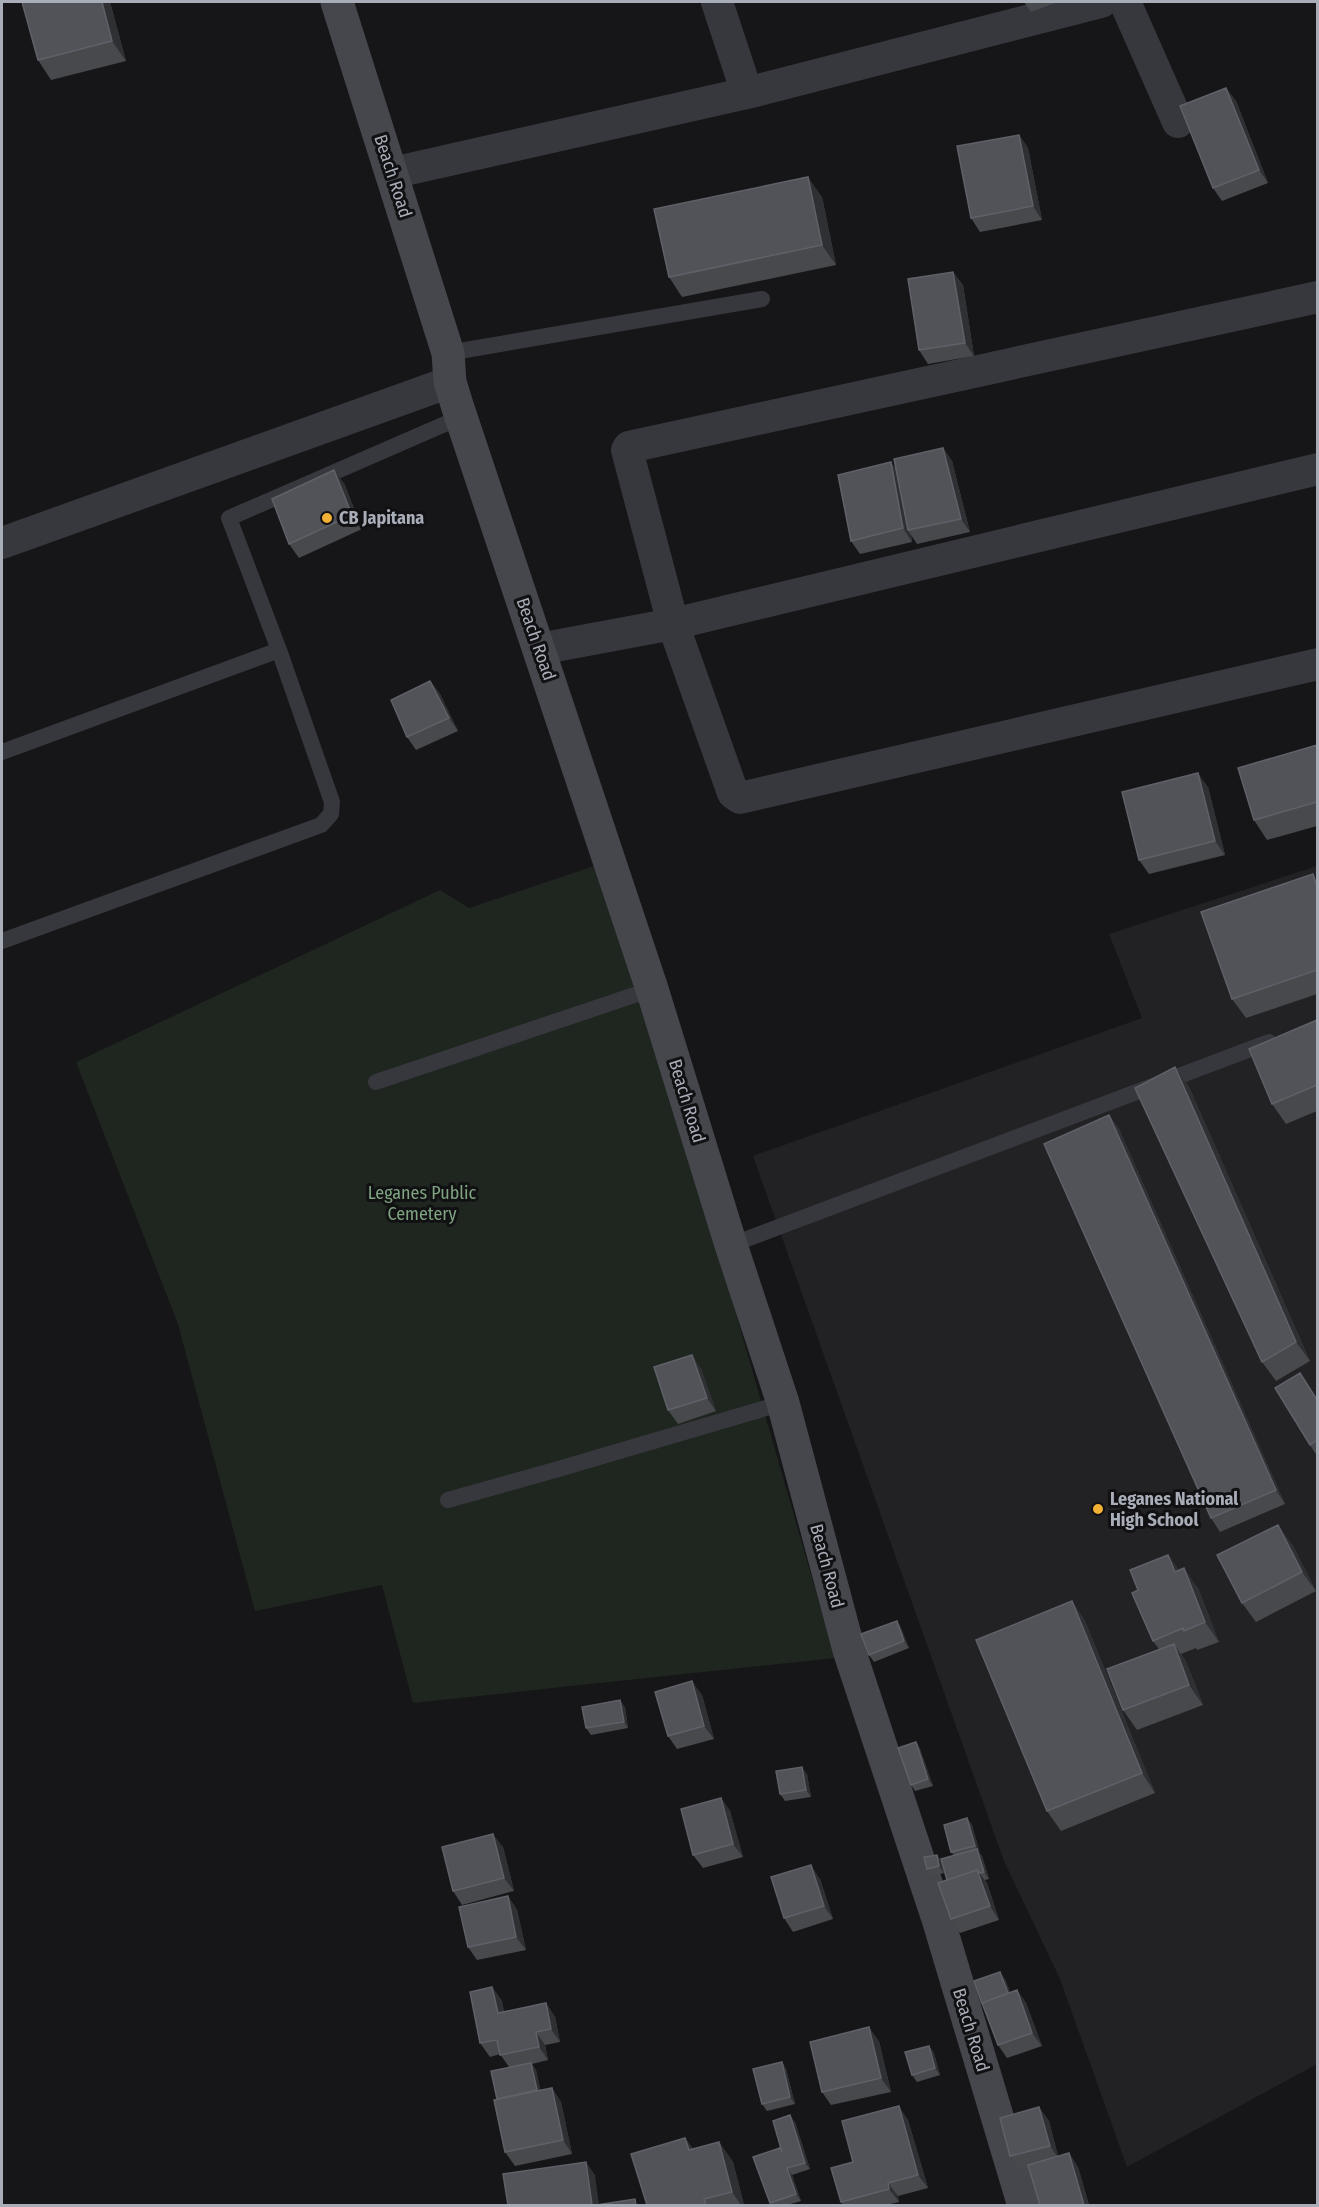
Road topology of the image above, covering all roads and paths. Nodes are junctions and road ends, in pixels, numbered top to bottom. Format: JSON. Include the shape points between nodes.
{"nodes":[{"id":1,"x":337,"y":2,"type":"edge"},
{"id":2,"x":717,"y":2,"type":"edge"},
{"id":3,"x":1101,"y":2,"type":"edge"},
{"id":4,"x":1125,"y":2,"type":"edge"},
{"id":5,"x":747,"y":93,"type":"junction"},
{"id":6,"x":1178,"y":122,"type":"edge"},
{"id":7,"x":392,"y":173,"type":"junction"},
{"id":8,"x":1317,"y":297,"type":"edge"},
{"id":9,"x":762,"y":299,"type":"dead end"},
{"id":10,"x":449,"y":367,"type":"junction"},
{"id":11,"x":461,"y":417,"type":"junction"},
{"id":12,"x":1317,"y":469,"type":"edge"},
{"id":13,"x":2,"y":543,"type":"edge"},
{"id":14,"x":673,"y":624,"type":"junction"},
{"id":15,"x":539,"y":649,"type":"junction"},
{"id":16,"x":279,"y":650,"type":"junction"},
{"id":17,"x":1317,"y":664,"type":"edge"},
{"id":18,"x":2,"y":752,"type":"edge"},
{"id":19,"x":2,"y":941,"type":"edge"},
{"id":20,"x":652,"y":989,"type":"junction"},
{"id":21,"x":1285,"y":1037,"type":"edge"},
{"id":22,"x":376,"y":1082,"type":"dead end"},
{"id":23,"x":731,"y":1245,"type":"junction"},
{"id":24,"x":783,"y":1403,"type":"junction"},
{"id":25,"x":448,"y":1500,"type":"dead end"},
{"id":26,"x":1024,"y":2205,"type":"edge"}],
"edges":[{"from":1,"to":7,"type":"main road","name":"Beach Road"},
{"from":2,"to":5,"type":"street"},
{"from":3,"to":5,"type":"street"},
{"from":4,"to":6,"type":"street"},
{"from":5,"to":7,"type":"street"},
{"from":7,"to":10,"type":"main road","name":"Beach Road"},
{"from":8,"to":14,"type":"street","via":[[629,447],[627,454]]},
{"from":9,"to":10,"type":"lane"},
{"from":10,"to":11,"type":"main road","name":"Beach Road"},
{"from":10,"to":13,"type":"street","via":[[269,445]]},
{"from":11,"to":15,"type":"main road","name":"Beach Road"},
{"from":11,"to":16,"type":"lane","via":[[228,518]]},
{"from":12,"to":14,"type":"street"},
{"from":14,"to":15,"type":"street"},
{"from":14,"to":17,"type":"street","via":[[732,792],[740,798]]},
{"from":15,"to":20,"type":"main road","name":"Beach Road"},
{"from":16,"to":18,"type":"lane"},
{"from":16,"to":19,"type":"lane","via":[[332,802],[331,814],[321,825]]},
{"from":20,"to":22,"type":"lane"},
{"from":20,"to":23,"type":"main road","name":"Beach Road"},
{"from":21,"to":23,"type":"lane"},
{"from":23,"to":24,"type":"main road","name":"Beach Road"},
{"from":24,"to":25,"type":"lane"},
{"from":24,"to":26,"type":"main road","name":"Beach Road","via":[[849,1650],[938,1919]]}]}
